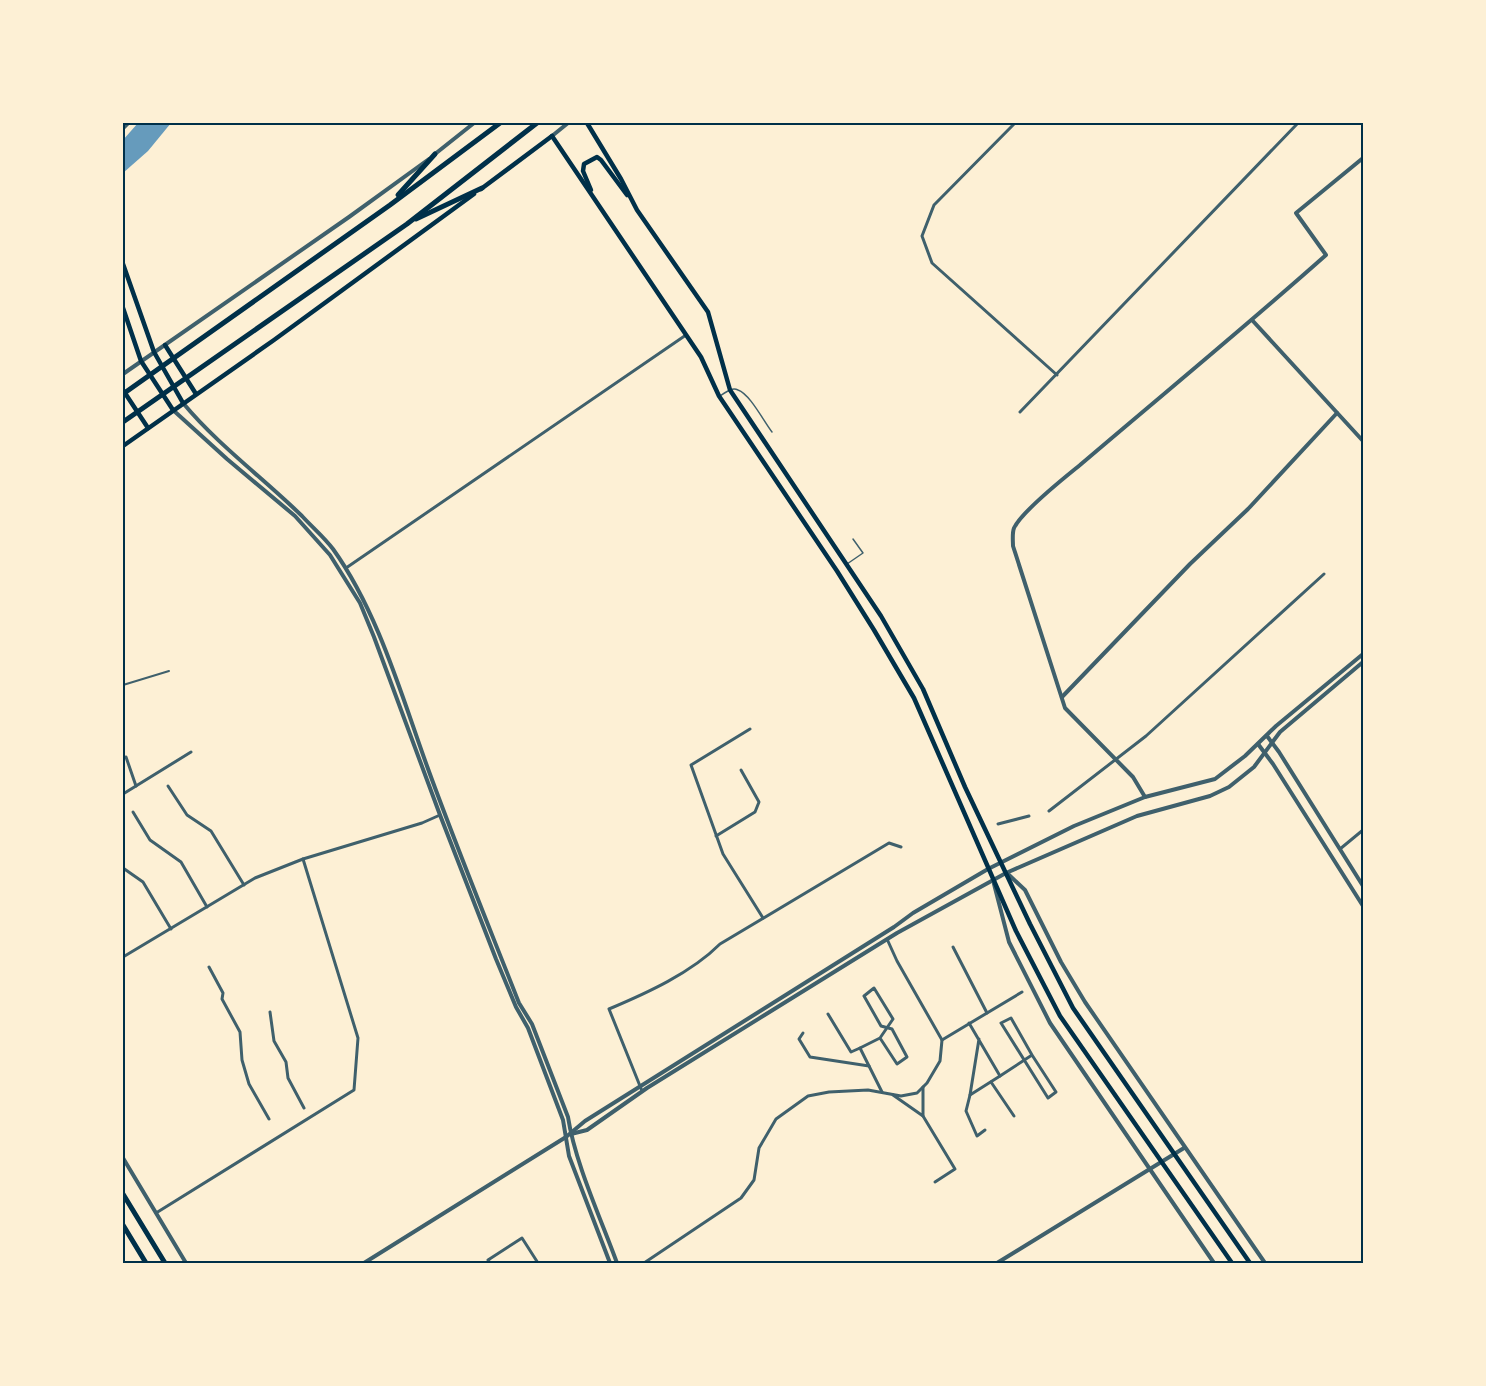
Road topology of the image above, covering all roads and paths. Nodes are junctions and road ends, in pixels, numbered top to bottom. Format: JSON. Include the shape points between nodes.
{"nodes":[{"id":1,"x":129,"y":123,"type":"edge"},
{"id":2,"x":474,"y":123,"type":"edge"},
{"id":3,"x":500,"y":123,"type":"edge"},
{"id":4,"x":537,"y":123,"type":"edge"},
{"id":5,"x":568,"y":123,"type":"edge"},
{"id":6,"x":587,"y":123,"type":"edge"},
{"id":7,"x":1015,"y":123,"type":"edge"},
{"id":8,"x":1298,"y":123,"type":"edge"},
{"id":9,"x":123,"y":129,"type":"edge"},
{"id":10,"x":552,"y":136,"type":"junction"},
{"id":11,"x":435,"y":154,"type":"junction"},
{"id":12,"x":1363,"y":158,"type":"edge"},
{"id":13,"x":482,"y":188,"type":"junction"},
{"id":14,"x":595,"y":201,"type":"junction"},
{"id":15,"x":390,"y":205,"type":"junction"},
{"id":16,"x":637,"y":210,"type":"junction"},
{"id":17,"x":407,"y":224,"type":"junction"},
{"id":18,"x":123,"y":264,"type":"edge"},
{"id":19,"x":123,"y":308,"type":"edge"},
{"id":20,"x":1252,"y":320,"type":"junction"},
{"id":21,"x":686,"y":334,"type":"junction"},
{"id":22,"x":165,"y":345,"type":"junction"},
{"id":23,"x":154,"y":352,"type":"junction"},
{"id":24,"x":141,"y":361,"type":"junction"},
{"id":25,"x":123,"y":374,"type":"edge"},
{"id":26,"x":1057,"y":375,"type":"junction"},
{"id":27,"x":730,"y":390,"type":"junction"},
{"id":28,"x":123,"y":392,"type":"edge"},
{"id":29,"x":196,"y":394,"type":"junction"},
{"id":30,"x":719,"y":396,"type":"junction"},
{"id":31,"x":183,"y":403,"type":"junction"},
{"id":32,"x":173,"y":410,"type":"junction"},
{"id":33,"x":1020,"y":412,"type":"dead end"},
{"id":34,"x":1337,"y":413,"type":"dead end"},
{"id":35,"x":126,"y":420,"type":"edge"},
{"id":36,"x":148,"y":428,"type":"junction"},
{"id":37,"x":772,"y":432,"type":"dead end"},
{"id":38,"x":1363,"y":441,"type":"edge"},
{"id":39,"x":123,"y":446,"type":"edge"},
{"id":40,"x":853,"y":538,"type":"dead end"},
{"id":41,"x":846,"y":564,"type":"junction"},
{"id":42,"x":343,"y":570,"type":"junction"},
{"id":43,"x":1324,"y":574,"type":"dead end"},
{"id":44,"x":1363,"y":654,"type":"edge"},
{"id":45,"x":1363,"y":662,"type":"edge"},
{"id":46,"x":168,"y":670,"type":"dead end"},
{"id":47,"x":123,"y":685,"type":"edge"},
{"id":48,"x":1062,"y":698,"type":"junction"},
{"id":49,"x":750,"y":729,"type":"dead end"},
{"id":50,"x":1267,"y":736,"type":"junction"},
{"id":51,"x":1272,"y":743,"type":"junction"},
{"id":52,"x":1258,"y":744,"type":"junction"},
{"id":53,"x":191,"y":752,"type":"dead end"},
{"id":54,"x":1265,"y":753,"type":"junction"},
{"id":55,"x":126,"y":757,"type":"dead end"},
{"id":56,"x":1116,"y":759,"type":"junction"},
{"id":57,"x":741,"y":770,"type":"dead end"},
{"id":58,"x":136,"y":786,"type":"junction"},
{"id":59,"x":168,"y":786,"type":"dead end"},
{"id":60,"x":123,"y":794,"type":"edge"},
{"id":61,"x":1144,"y":796,"type":"junction"},
{"id":62,"x":1049,"y":811,"type":"dead end"},
{"id":63,"x":133,"y":812,"type":"dead end"},
{"id":64,"x":442,"y":813,"type":"junction"},
{"id":65,"x":1029,"y":816,"type":"dead end"},
{"id":66,"x":998,"y":824,"type":"dead end"},
{"id":67,"x":1363,"y":830,"type":"edge"},
{"id":68,"x":716,"y":836,"type":"junction"},
{"id":69,"x":901,"y":846,"type":"dead end"},
{"id":70,"x":1340,"y":849,"type":"junction"},
{"id":71,"x":303,"y":859,"type":"junction"},
{"id":72,"x":1001,"y":862,"type":"junction"},
{"id":73,"x":123,"y":868,"type":"edge"},
{"id":74,"x":988,"y":869,"type":"junction"},
{"id":75,"x":1006,"y":873,"type":"junction"},
{"id":76,"x":993,"y":880,"type":"junction"},
{"id":77,"x":244,"y":885,"type":"junction"},
{"id":78,"x":1363,"y":886,"type":"edge"},
{"id":79,"x":1363,"y":906,"type":"edge"},
{"id":80,"x":207,"y":907,"type":"junction"},
{"id":81,"x":763,"y":918,"type":"junction"},
{"id":82,"x":171,"y":928,"type":"junction"},
{"id":83,"x":887,"y":939,"type":"junction"},
{"id":84,"x":953,"y":947,"type":"dead end"},
{"id":85,"x":123,"y":957,"type":"edge"},
{"id":86,"x":209,"y":967,"type":"dead end"},
{"id":87,"x":1022,"y":992,"type":"dead end"},
{"id":88,"x":270,"y":1012,"type":"dead end"},
{"id":89,"x":987,"y":1013,"type":"junction"},
{"id":90,"x":828,"y":1014,"type":"dead end"},
{"id":91,"x":969,"y":1023,"type":"junction"},
{"id":92,"x":887,"y":1028,"type":"junction"},
{"id":93,"x":803,"y":1033,"type":"dead end"},
{"id":94,"x":880,"y":1038,"type":"junction"},
{"id":95,"x":979,"y":1039,"type":"junction"},
{"id":96,"x":942,"y":1040,"type":"junction"},
{"id":97,"x":860,"y":1048,"type":"junction"},
{"id":98,"x":1032,"y":1055,"type":"junction"},
{"id":99,"x":1025,"y":1059,"type":"junction"},
{"id":100,"x":869,"y":1066,"type":"junction"},
{"id":101,"x":1000,"y":1076,"type":"junction"},
{"id":102,"x":991,"y":1082,"type":"junction"},
{"id":103,"x":923,"y":1087,"type":"junction"},
{"id":104,"x":641,"y":1089,"type":"junction"},
{"id":105,"x":882,"y":1092,"type":"junction"},
{"id":106,"x":891,"y":1094,"type":"junction"},
{"id":107,"x":970,"y":1095,"type":"junction"},
{"id":108,"x":304,"y":1108,"type":"dead end"},
{"id":109,"x":923,"y":1116,"type":"junction"},
{"id":110,"x":1014,"y":1116,"type":"dead end"},
{"id":111,"x":269,"y":1119,"type":"dead end"},
{"id":112,"x":985,"y":1130,"type":"dead end"},
{"id":113,"x":568,"y":1135,"type":"junction"},
{"id":114,"x":1184,"y":1148,"type":"junction"},
{"id":115,"x":1173,"y":1154,"type":"junction"},
{"id":116,"x":123,"y":1158,"type":"edge"},
{"id":117,"x":1160,"y":1162,"type":"junction"},
{"id":118,"x":1149,"y":1169,"type":"junction"},
{"id":119,"x":935,"y":1182,"type":"dead end"},
{"id":120,"x":123,"y":1194,"type":"edge"},
{"id":121,"x":156,"y":1213,"type":"junction"},
{"id":122,"x":123,"y":1225,"type":"edge"},
{"id":123,"x":146,"y":1263,"type":"edge"},
{"id":124,"x":165,"y":1263,"type":"edge"},
{"id":125,"x":186,"y":1263,"type":"edge"},
{"id":126,"x":364,"y":1263,"type":"edge"},
{"id":127,"x":490,"y":1263,"type":"edge"},
{"id":128,"x":538,"y":1263,"type":"edge"},
{"id":129,"x":610,"y":1263,"type":"edge"},
{"id":130,"x":617,"y":1263,"type":"edge"},
{"id":131,"x":644,"y":1263,"type":"edge"},
{"id":132,"x":997,"y":1263,"type":"edge"},
{"id":133,"x":1214,"y":1263,"type":"edge"},
{"id":134,"x":1232,"y":1263,"type":"edge"},
{"id":135,"x":1250,"y":1263,"type":"edge"},
{"id":136,"x":1264,"y":1263,"type":"edge"}],
"edges":[{"from":1,"to":9,"type":"street"},
{"from":2,"to":11,"type":"street"},
{"from":3,"to":15,"type":"highway"},
{"from":4,"to":17,"type":"highway"},
{"from":5,"to":10,"type":"street"},
{"from":6,"to":16,"type":"main road"},
{"from":7,"to":26,"type":"street","via":[[934,205],[922,237],[932,263]]},
{"from":8,"to":26,"type":"street"},
{"from":10,"to":13,"type":"main road"},
{"from":10,"to":14,"type":"main road"},
{"from":11,"to":15,"type":"highway"},
{"from":11,"to":22,"type":"street"},
{"from":12,"to":20,"type":"street","via":[[1296,213],[1326,255]]},
{"from":13,"to":17,"type":"highway"},
{"from":13,"to":29,"type":"main road"},
{"from":14,"to":16,"type":"main road","via":[[583,171],[584,165],[597,157]]},
{"from":14,"to":21,"type":"main road"},
{"from":15,"to":28,"type":"highway"},
{"from":16,"to":27,"type":"main road","via":[[708,312]]},
{"from":17,"to":35,"type":"highway"},
{"from":18,"to":23,"type":"main road"},
{"from":19,"to":24,"type":"main road"},
{"from":20,"to":38,"type":"street"},
{"from":20,"to":48,"type":"street","via":[[1117,431],[1025,514],[1014,529],[1013,546]]},
{"from":21,"to":30,"type":"main road"},
{"from":21,"to":42,"type":"street"},
{"from":22,"to":23,"type":"street"},
{"from":22,"to":29,"type":"main road"},
{"from":23,"to":24,"type":"street"},
{"from":23,"to":31,"type":"main road"},
{"from":24,"to":25,"type":"street"},
{"from":24,"to":32,"type":"main road"},
{"from":26,"to":33,"type":"street"},
{"from":27,"to":30,"type":"lane"},
{"from":27,"to":37,"type":"lane","via":[[738,390],[747,397]]},
{"from":27,"to":41,"type":"main road"},
{"from":28,"to":36,"type":"main road"},
{"from":29,"to":31,"type":"main road"},
{"from":30,"to":74,"type":"main road","via":[[843,581],[914,698]]},
{"from":31,"to":32,"type":"main road"},
{"from":31,"to":42,"type":"street","via":[[316,531]]},
{"from":32,"to":36,"type":"main road"},
{"from":32,"to":42,"type":"street","via":[[295,516]]},
{"from":34,"to":48,"type":"street"},
{"from":36,"to":39,"type":"main road"},
{"from":40,"to":41,"type":"lane","via":[[863,553]]},
{"from":41,"to":72,"type":"main road","via":[[923,689]]},
{"from":42,"to":64,"type":"street","via":[[373,620]]},
{"from":43,"to":56,"type":"street"},
{"from":44,"to":50,"type":"street"},
{"from":45,"to":51,"type":"street"},
{"from":46,"to":47,"type":"street"},
{"from":48,"to":56,"type":"street","via":[[1065,708]]},
{"from":49,"to":68,"type":"street","via":[[691,765]]},
{"from":50,"to":51,"type":"street"},
{"from":50,"to":52,"type":"street"},
{"from":51,"to":54,"type":"street"},
{"from":51,"to":70,"type":"street"},
{"from":52,"to":54,"type":"street"},
{"from":52,"to":61,"type":"street","via":[[1215,779]]},
{"from":53,"to":58,"type":"street"},
{"from":54,"to":75,"type":"street","via":[[1254,767],[1220,793],[1137,816]]},
{"from":54,"to":79,"type":"street"},
{"from":55,"to":58,"type":"street"},
{"from":56,"to":61,"type":"street"},
{"from":56,"to":62,"type":"street"},
{"from":57,"to":68,"type":"street","via":[[759,802],[755,812]]},
{"from":58,"to":60,"type":"street"},
{"from":59,"to":77,"type":"street","via":[[187,815],[212,831]]},
{"from":61,"to":72,"type":"street"},
{"from":63,"to":80,"type":"street","via":[[150,840],[181,862]]},
{"from":64,"to":71,"type":"street","via":[[422,823]]},
{"from":64,"to":113,"type":"street","via":[[519,1003],[532,1024],[568,1117]]},
{"from":65,"to":66,"type":"street"},
{"from":67,"to":70,"type":"street"},
{"from":68,"to":81,"type":"street"},
{"from":69,"to":81,"type":"street","via":[[889,843]]},
{"from":70,"to":78,"type":"street"},
{"from":71,"to":77,"type":"street"},
{"from":71,"to":121,"type":"street","via":[[358,1038],[354,1090]]},
{"from":72,"to":74,"type":"street"},
{"from":72,"to":75,"type":"main road"},
{"from":73,"to":82,"type":"street","via":[[143,882]]},
{"from":74,"to":76,"type":"main road"},
{"from":74,"to":104,"type":"street"},
{"from":75,"to":76,"type":"street"},
{"from":75,"to":114,"type":"street","via":[[1025,890],[1085,1002]]},
{"from":75,"to":115,"type":"main road","via":[[1073,1008]]},
{"from":76,"to":83,"type":"street"},
{"from":76,"to":117,"type":"main road","via":[[1060,1016]]},
{"from":76,"to":118,"type":"street","via":[[1009,942],[1050,1023]]},
{"from":77,"to":80,"type":"street"},
{"from":80,"to":82,"type":"street"},
{"from":81,"to":104,"type":"street","via":[[648,992],[609,1009]]},
{"from":82,"to":85,"type":"street"},
{"from":83,"to":96,"type":"street"},
{"from":83,"to":104,"type":"street"},
{"from":84,"to":89,"type":"street"},
{"from":86,"to":111,"type":"street","via":[[240,1032],[249,1084]]},
{"from":87,"to":89,"type":"street"},
{"from":88,"to":108,"type":"street","via":[[274,1041]]},
{"from":89,"to":91,"type":"street"},
{"from":90,"to":97,"type":"street","via":[[851,1052]]},
{"from":91,"to":95,"type":"street"},
{"from":91,"to":96,"type":"street"},
{"from":92,"to":92,"type":"street","via":[[881,1026],[864,996],[874,988],[893,1019]]},
{"from":92,"to":94,"type":"street"},
{"from":92,"to":94,"type":"street","via":[[892,1029],[907,1057],[897,1064]]},
{"from":93,"to":100,"type":"street","via":[[799,1039],[810,1057]]},
{"from":94,"to":97,"type":"street"},
{"from":95,"to":101,"type":"street"},
{"from":95,"to":107,"type":"street"},
{"from":96,"to":103,"type":"street","via":[[940,1061]]},
{"from":97,"to":100,"type":"street"},
{"from":98,"to":99,"type":"street"},
{"from":98,"to":99,"type":"street","via":[[1011,1018],[1000,1023]]},
{"from":98,"to":99,"type":"street","via":[[1056,1092],[1048,1098]]},
{"from":99,"to":101,"type":"street"},
{"from":100,"to":105,"type":"street"},
{"from":101,"to":102,"type":"street"},
{"from":102,"to":107,"type":"street"},
{"from":102,"to":110,"type":"street"},
{"from":103,"to":106,"type":"street","via":[[917,1094]]},
{"from":103,"to":109,"type":"street"},
{"from":104,"to":113,"type":"street"},
{"from":104,"to":113,"type":"street","via":[[587,1130]]},
{"from":105,"to":106,"type":"street"},
{"from":105,"to":131,"type":"street","via":[[808,1096],[776,1119],[759,1148],[754,1180],[741,1198]]},
{"from":106,"to":109,"type":"street"},
{"from":107,"to":112,"type":"street","via":[[966,1111],[977,1136]]},
{"from":109,"to":119,"type":"street","via":[[955,1169]]},
{"from":113,"to":126,"type":"street"},
{"from":113,"to":129,"type":"street","via":[[569,1156]]},
{"from":113,"to":130,"type":"street"},
{"from":114,"to":115,"type":"street"},
{"from":114,"to":136,"type":"street"},
{"from":115,"to":117,"type":"street"},
{"from":115,"to":135,"type":"main road"},
{"from":116,"to":121,"type":"street"},
{"from":117,"to":118,"type":"street"},
{"from":117,"to":134,"type":"main road"},
{"from":118,"to":132,"type":"street"},
{"from":118,"to":133,"type":"street"},
{"from":120,"to":124,"type":"highway"},
{"from":121,"to":125,"type":"street"},
{"from":122,"to":123,"type":"highway"},
{"from":127,"to":128,"type":"street","via":[[488,1260],[522,1238]]}]}
